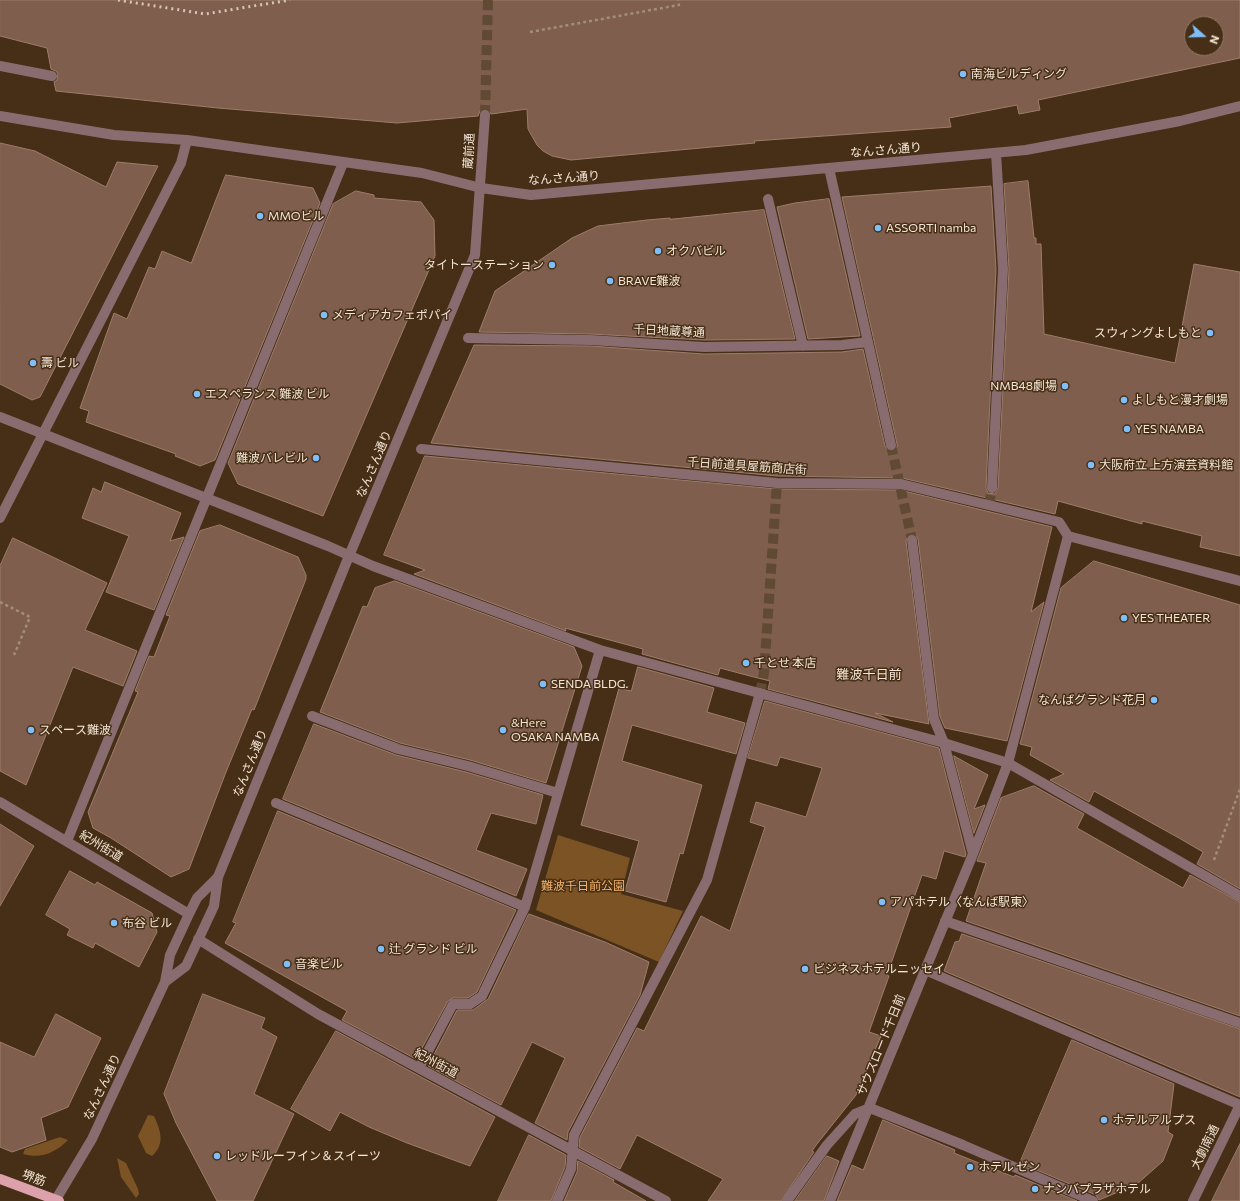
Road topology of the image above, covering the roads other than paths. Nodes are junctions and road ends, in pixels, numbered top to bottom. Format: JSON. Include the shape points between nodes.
{"nodes":[{"id":1,"x":0,"y":66,"type":"edge"},
{"id":2,"x":52,"y":76,"type":"dead end"},
{"id":3,"x":1240,"y":106,"type":"edge"},
{"id":4,"x":485,"y":115,"type":"tunnel mouth"},
{"id":5,"x":0,"y":116,"type":"edge"},
{"id":6,"x":187,"y":140,"type":"junction"},
{"id":7,"x":996,"y":153,"type":"junction"},
{"id":8,"x":343,"y":163,"type":"junction"},
{"id":9,"x":829,"y":168,"type":"junction"},
{"id":10,"x":481,"y":188,"type":"junction"},
{"id":11,"x":768,"y":199,"type":"dead end"},
{"id":12,"x":468,"y":338,"type":"dead end"},
{"id":13,"x":868,"y":342,"type":"junction"},
{"id":14,"x":803,"y":346,"type":"junction"},
{"id":15,"x":0,"y":417,"type":"edge"},
{"id":16,"x":43,"y":434,"type":"junction"},
{"id":17,"x":891,"y":445,"type":"tunnel mouth"},
{"id":18,"x":426,"y":449,"type":"dead end"},
{"id":19,"x":992,"y":488,"type":"tunnel mouth"},
{"id":20,"x":208,"y":499,"type":"junction"},
{"id":21,"x":0,"y":518,"type":"edge"},
{"id":22,"x":1068,"y":536,"type":"junction"},
{"id":23,"x":912,"y":540,"type":"tunnel mouth"},
{"id":24,"x":348,"y":556,"type":"junction"},
{"id":25,"x":1240,"y":581,"type":"edge"},
{"id":26,"x":600,"y":650,"type":"junction"},
{"id":27,"x":760,"y":693,"type":"junction"},
{"id":28,"x":312,"y":716,"type":"dead end"},
{"id":29,"x":944,"y":743,"type":"junction"},
{"id":30,"x":1008,"y":763,"type":"junction"},
{"id":31,"x":558,"y":793,"type":"junction"},
{"id":32,"x":0,"y":802,"type":"edge"},
{"id":33,"x":276,"y":803,"type":"dead end"},
{"id":34,"x":67,"y":841,"type":"junction"},
{"id":35,"x":973,"y":854,"type":"junction"},
{"id":36,"x":218,"y":877,"type":"junction"},
{"id":37,"x":1240,"y":896,"type":"edge"},
{"id":38,"x":525,"y":907,"type":"junction"},
{"id":39,"x":189,"y":914,"type":"junction"},
{"id":40,"x":945,"y":921,"type":"junction"},
{"id":41,"x":198,"y":939,"type":"junction"},
{"id":42,"x":925,"y":970,"type":"junction"},
{"id":43,"x":165,"y":982,"type":"junction"},
{"id":44,"x":1240,"y":1023,"type":"edge"},
{"id":45,"x":419,"y":1068,"type":"junction"},
{"id":46,"x":1240,"y":1105,"type":"edge"},
{"id":47,"x":870,"y":1108,"type":"junction"},
{"id":48,"x":573,"y":1152,"type":"junction"},
{"id":49,"x":0,"y":1179,"type":"edge"},
{"id":50,"x":57,"y":1201,"type":"edge"},
{"id":51,"x":557,"y":1201,"type":"edge"},
{"id":52,"x":666,"y":1201,"type":"edge"},
{"id":53,"x":787,"y":1201,"type":"edge"},
{"id":54,"x":830,"y":1201,"type":"edge"},
{"id":55,"x":1093,"y":1201,"type":"edge"},
{"id":56,"x":1193,"y":1201,"type":"edge"}],
"edges":[{"from":1,"to":2,"type":"street"},
{"from":3,"to":7,"type":"street","name":"なんさん通り","via":[[1180,121],[1026,150]]},
{"from":4,"to":10,"type":"street","name":"蔵前通","via":[[481,151]]},
{"from":5,"to":6,"type":"street","via":[[114,135]]},
{"from":6,"to":8,"type":"street"},
{"from":6,"to":16,"type":"street","via":[[181,163]]},
{"from":7,"to":9,"type":"street","name":"なんさん通り"},
{"from":7,"to":19,"type":"street","via":[[1003,269]]},
{"from":8,"to":10,"type":"street","via":[[422,173]]},
{"from":8,"to":20,"type":"street"},
{"from":9,"to":10,"type":"street","name":"なんさん通り","via":[[531,195]]},
{"from":9,"to":13,"type":"street"},
{"from":10,"to":24,"type":"street","name":"なんさん通り","via":[[475,255]]},
{"from":11,"to":14,"type":"street"},
{"from":12,"to":14,"type":"street","name":"千日地蔵尊通","via":[[590,340],[704,347]]},
{"from":13,"to":14,"type":"street","name":"千日地蔵尊通"},
{"from":13,"to":17,"type":"street"},
{"from":15,"to":16,"type":"street"},
{"from":16,"to":20,"type":"street"},
{"from":16,"to":21,"type":"street"},
{"from":18,"to":22,"type":"street","name":"千日前道具屋筋商店街","via":[[777,483],[901,484],[1059,522]]},
{"from":20,"to":24,"type":"street"},
{"from":20,"to":34,"type":"street"},
{"from":22,"to":25,"type":"street"},
{"from":22,"to":30,"type":"street","name":"サウスロード千日前"},
{"from":23,"to":29,"type":"street","via":[[934,719]]},
{"from":24,"to":26,"type":"street"},
{"from":24,"to":36,"type":"street","name":"なんさん通り"},
{"from":26,"to":27,"type":"street"},
{"from":26,"to":31,"type":"street"},
{"from":27,"to":29,"type":"street"},
{"from":27,"to":48,"type":"street","via":[[707,880],[574,1135]]},
{"from":28,"to":31,"type":"street","via":[[398,749],[468,766]]},
{"from":29,"to":30,"type":"street"},
{"from":29,"to":35,"type":"street"},
{"from":30,"to":35,"type":"street","name":"サウスロード千日前"},
{"from":30,"to":37,"type":"street"},
{"from":31,"to":38,"type":"street"},
{"from":32,"to":34,"type":"street","name":"紀州街道"},
{"from":33,"to":38,"type":"street"},
{"from":34,"to":39,"type":"street","name":"紀州街道"},
{"from":35,"to":40,"type":"street","name":"サウスロード千日前"},
{"from":36,"to":39,"type":"street","name":"なんさん通り","via":[[197,898]]},
{"from":36,"to":41,"type":"street","name":"なんさん通り","via":[[214,906]]},
{"from":38,"to":45,"type":"street","via":[[482,996],[470,1004],[453,1004]]},
{"from":39,"to":43,"type":"street","name":"なんさん通り","via":[[170,955]]},
{"from":40,"to":42,"type":"street","name":"サウスロード千日前"},
{"from":40,"to":44,"type":"street"},
{"from":41,"to":43,"type":"street","name":"なんさん通り","via":[[186,966]]},
{"from":41,"to":45,"type":"street","name":"紀州街道","via":[[318,1014]]},
{"from":42,"to":46,"type":"street"},
{"from":42,"to":47,"type":"street","name":"サウスロード千日前"},
{"from":43,"to":50,"type":"street","name":"なんさん通り","via":[[92,1139]]},
{"from":45,"to":48,"type":"street","name":"紀州街道"},
{"from":46,"to":56,"type":"street","name":"大劇南通"},
{"from":47,"to":53,"type":"street","via":[[855,1114],[827,1144]]},
{"from":47,"to":54,"type":"street","name":"サウスロード千日前"},
{"from":47,"to":55,"type":"street"},
{"from":48,"to":51,"type":"street","via":[[571,1169]]},
{"from":48,"to":52,"type":"street","name":"紀州街道"},
{"from":49,"to":50,"type":"main road","name":"堺筋"}]}
